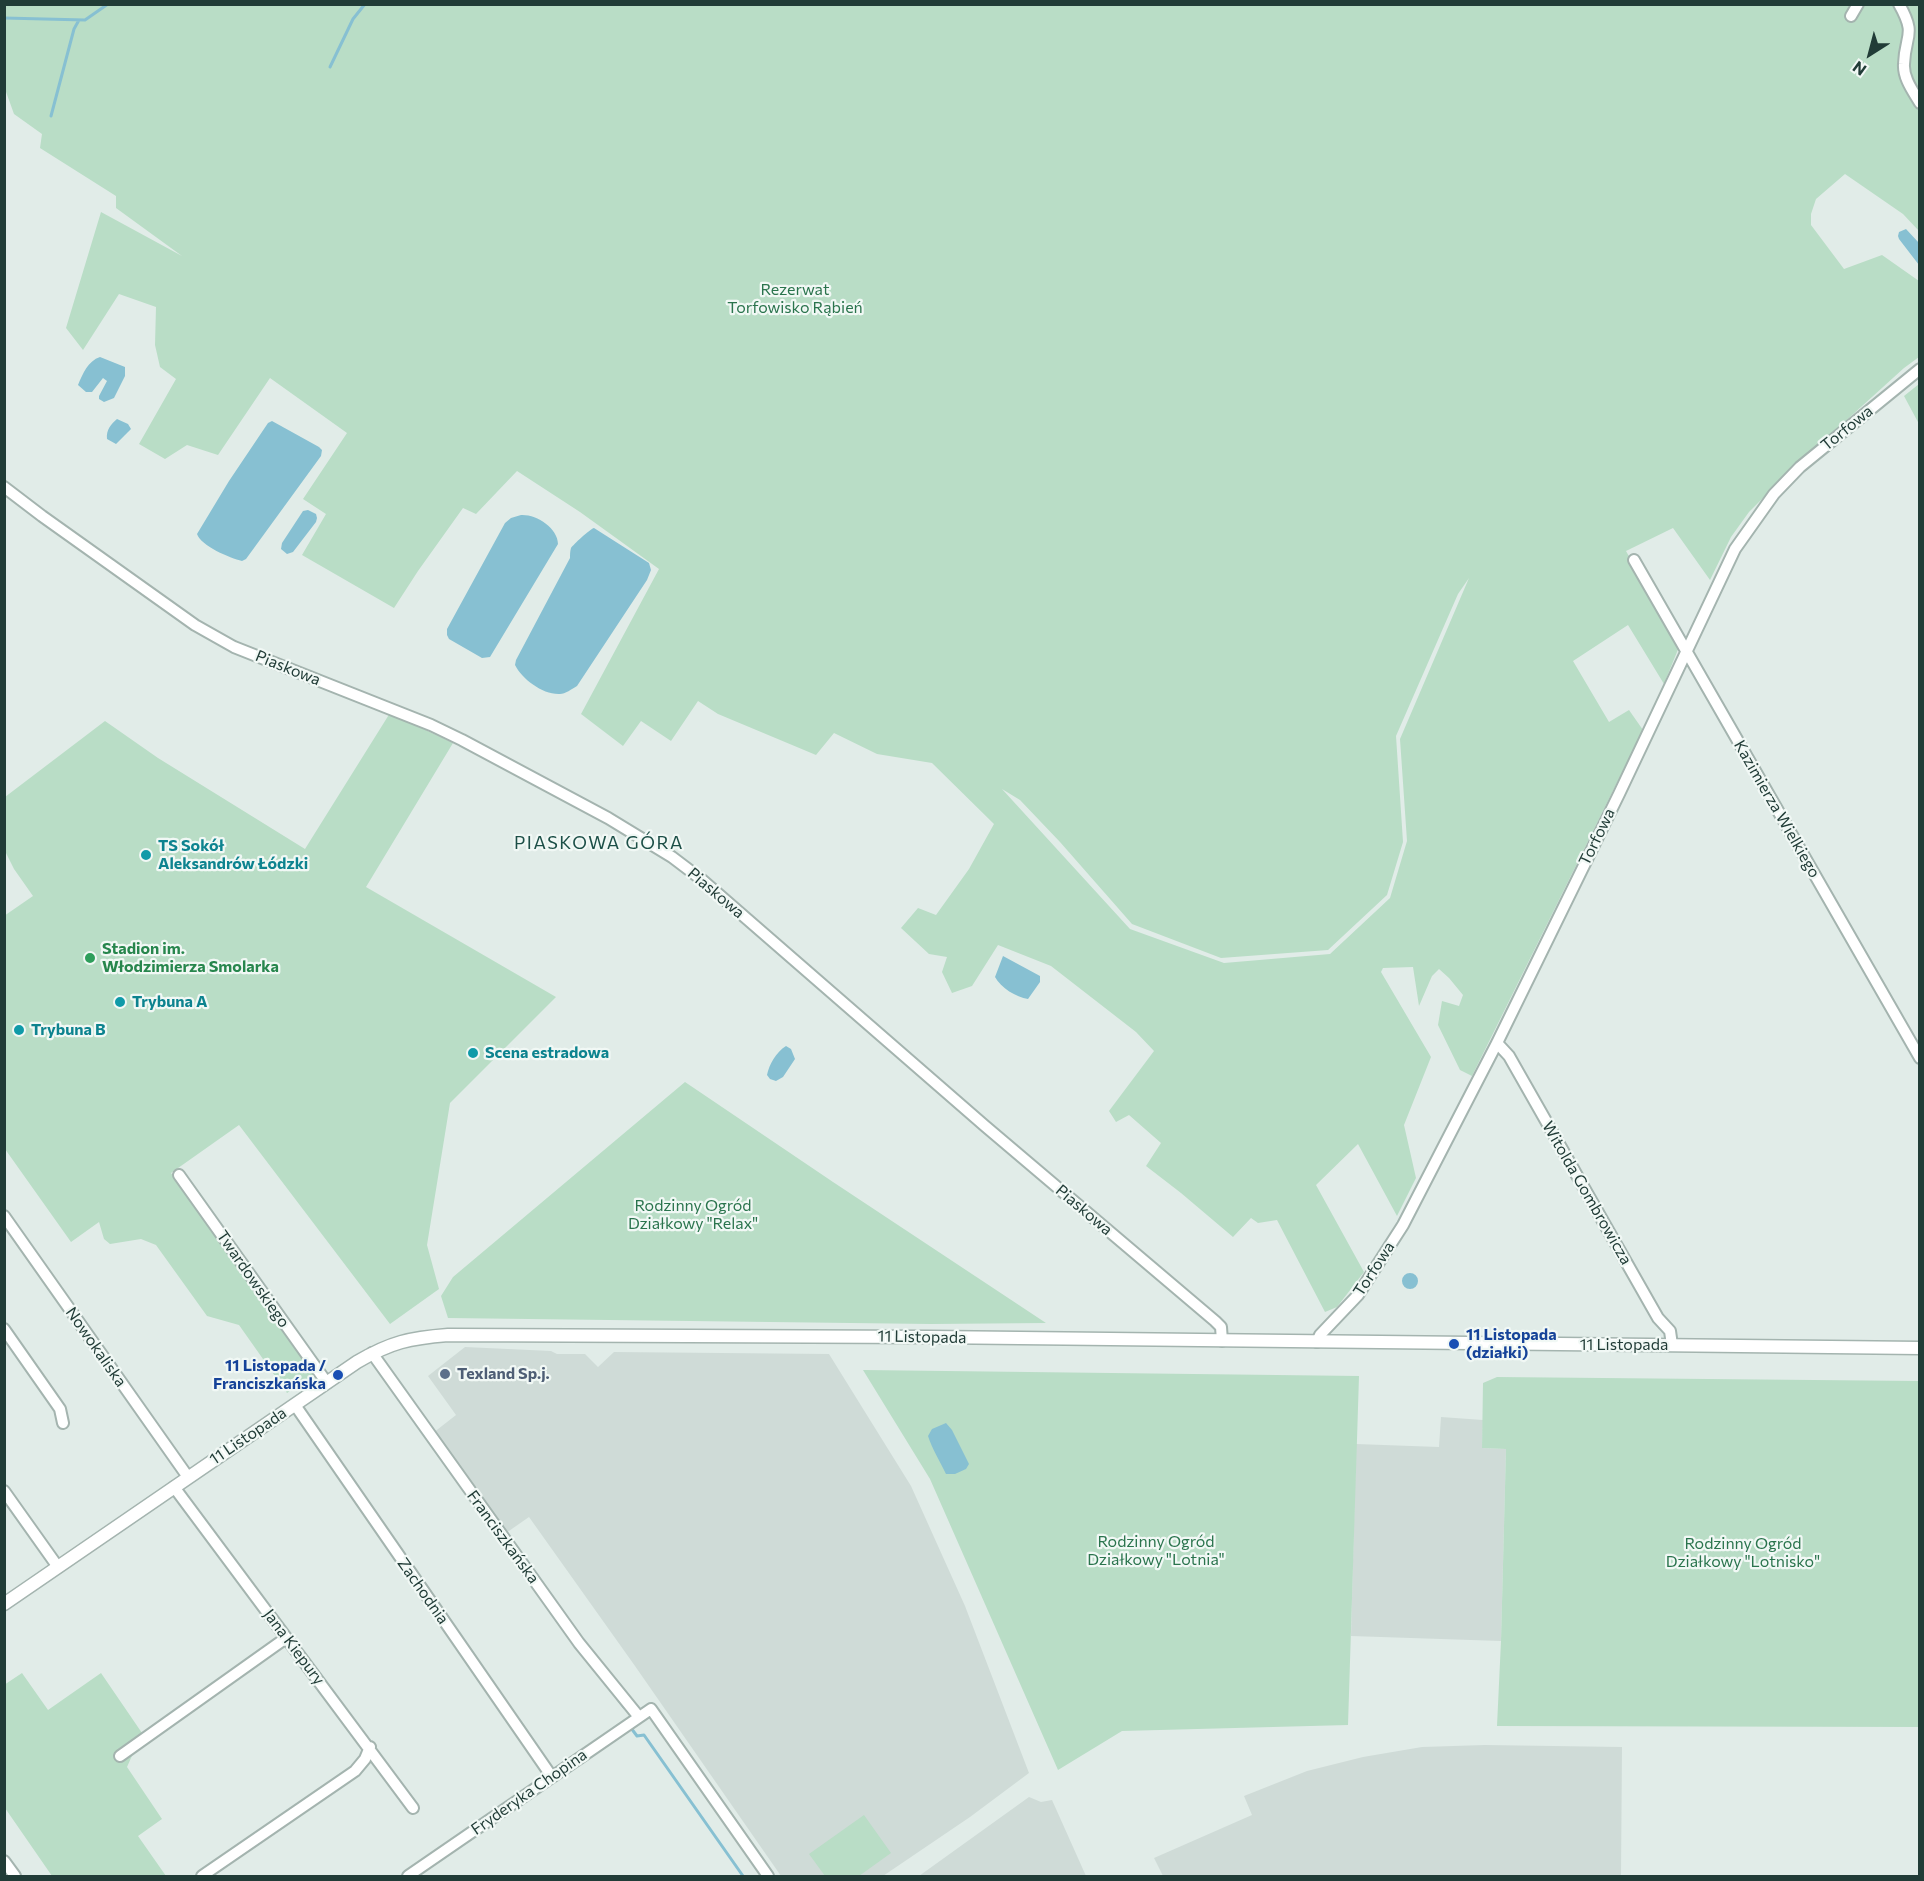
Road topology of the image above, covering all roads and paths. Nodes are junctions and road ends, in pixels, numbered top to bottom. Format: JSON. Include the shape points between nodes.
{"nodes":[{"id":1,"x":1858,"y":4,"type":"edge"},
{"id":2,"x":1899,"y":4,"type":"edge"},
{"id":3,"x":1851,"y":16,"type":"dead end"},
{"id":4,"x":1920,"y":103,"type":"edge"},
{"id":5,"x":1920,"y":369,"type":"edge"},
{"id":6,"x":4,"y":487,"type":"edge"},
{"id":7,"x":1634,"y":560,"type":"dead end"},
{"id":8,"x":1686,"y":650,"type":"junction"},
{"id":9,"x":1497,"y":1043,"type":"junction"},
{"id":10,"x":1920,"y":1058,"type":"edge"},
{"id":11,"x":179,"y":1175,"type":"dead end"},
{"id":12,"x":4,"y":1216,"type":"edge"},
{"id":13,"x":4,"y":1329,"type":"edge"},
{"id":14,"x":1222,"y":1341,"type":"junction"},
{"id":15,"x":1317,"y":1342,"type":"junction"},
{"id":16,"x":1672,"y":1346,"type":"junction"},
{"id":17,"x":1920,"y":1348,"type":"edge"},
{"id":18,"x":372,"y":1353,"type":"junction"},
{"id":19,"x":327,"y":1383,"type":"junction"},
{"id":20,"x":295,"y":1405,"type":"junction"},
{"id":21,"x":63,"y":1423,"type":"dead end"},
{"id":22,"x":188,"y":1477,"type":"junction"},
{"id":23,"x":174,"y":1487,"type":"junction"},
{"id":24,"x":4,"y":1491,"type":"edge"},
{"id":25,"x":58,"y":1567,"type":"junction"},
{"id":26,"x":4,"y":1604,"type":"edge"},
{"id":27,"x":286,"y":1638,"type":"junction"},
{"id":28,"x":639,"y":1717,"type":"junction"},
{"id":29,"x":370,"y":1747,"type":"junction"},
{"id":30,"x":120,"y":1756,"type":"dead end"},
{"id":31,"x":552,"y":1777,"type":"junction"},
{"id":32,"x":413,"y":1808,"type":"dead end"},
{"id":33,"x":4,"y":1862,"type":"edge"},
{"id":34,"x":15,"y":1876,"type":"edge"},
{"id":35,"x":202,"y":1876,"type":"edge"},
{"id":36,"x":408,"y":1876,"type":"edge"},
{"id":37,"x":768,"y":1876,"type":"edge"}],
"edges":[{"from":1,"to":3,"type":"street"},
{"from":2,"to":4,"type":"street","via":[[1910,30],[1904,65]]},
{"from":5,"to":8,"type":"street","name":"Torfowa","via":[[1818,451],[1774,494],[1735,549]]},
{"from":6,"to":14,"type":"street","name":"Piaskowa","via":[[214,637],[431,725],[608,818],[672,857],[1215,1321],[1221,1327]]},
{"from":7,"to":8,"type":"street","name":"Kazimierza Wielkiego"},
{"from":8,"to":9,"type":"street","name":"Torfowa"},
{"from":8,"to":10,"type":"street","name":"Kazimierza Wielkiego"},
{"from":9,"to":15,"type":"street","name":"Torfowa","via":[[1383,1258],[1358,1295]]},
{"from":9,"to":16,"type":"street","name":"Witolda Gombrowicza","via":[[1509,1056],[1658,1317],[1670,1331]]},
{"from":11,"to":19,"type":"street","name":"Twardowskiego"},
{"from":12,"to":22,"type":"street","name":"Nowokaliska"},
{"from":13,"to":21,"type":"street","via":[[60,1409]]},
{"from":14,"to":15,"type":"street","name":"11 Listopada"},
{"from":14,"to":18,"type":"street","name":"11 Listopada","via":[[448,1335],[398,1341]]},
{"from":15,"to":16,"type":"street","name":"11 Listopada"},
{"from":16,"to":17,"type":"street","name":"11 Listopada"},
{"from":18,"to":19,"type":"street","name":"11 Listopada"},
{"from":18,"to":28,"type":"street","name":"Franciszkańska","via":[[579,1643]]},
{"from":19,"to":20,"type":"street","name":"11 Listopada"},
{"from":20,"to":22,"type":"street","name":"11 Listopada"},
{"from":20,"to":31,"type":"street","name":"Zachodnia"},
{"from":22,"to":23,"type":"street","name":"11 Listopada"},
{"from":23,"to":25,"type":"street","name":"11 Listopada"},
{"from":23,"to":27,"type":"street","name":"Jana Kiepury"},
{"from":24,"to":25,"type":"street"},
{"from":25,"to":26,"type":"street","name":"11 Listopada"},
{"from":27,"to":29,"type":"street","name":"Jana Kiepury"},
{"from":27,"to":30,"type":"street"},
{"from":28,"to":31,"type":"street","name":"Fryderyka Chopina"},
{"from":28,"to":37,"type":"street","name":"Fryderyka Chopina","via":[[651,1709]]},
{"from":29,"to":32,"type":"street","name":"Jana Kiepury"},
{"from":29,"to":35,"type":"street","via":[[355,1771]]},
{"from":31,"to":36,"type":"street","name":"Fryderyka Chopina"},
{"from":33,"to":34,"type":"street"}]}
